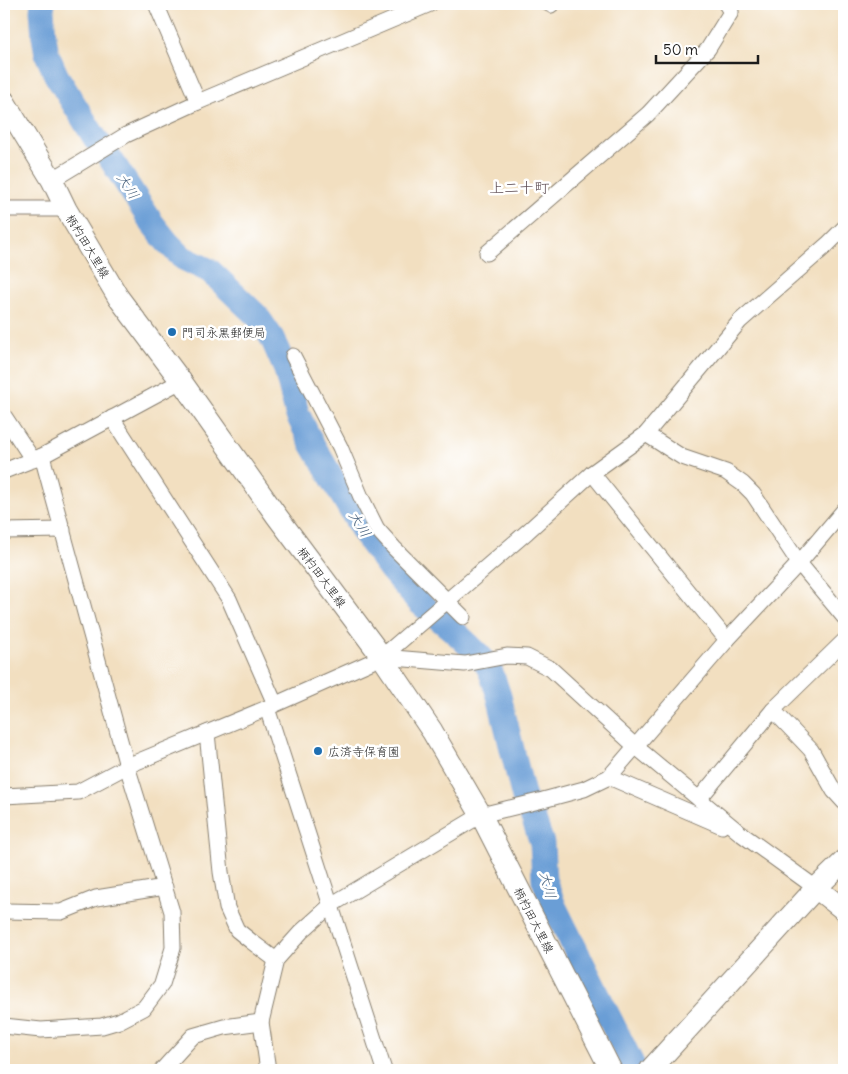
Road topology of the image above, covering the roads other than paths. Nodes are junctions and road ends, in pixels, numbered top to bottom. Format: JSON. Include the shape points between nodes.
{"nodes":[{"id":1,"x":156,"y":4,"type":"edge"},
{"id":2,"x":430,"y":4,"type":"edge"},
{"id":3,"x":726,"y":4,"type":"edge"},
{"id":4,"x":4,"y":101,"type":"edge"},
{"id":5,"x":198,"y":102,"type":"junction"},
{"id":6,"x":52,"y":180,"type":"junction"},
{"id":7,"x":4,"y":209,"type":"edge"},
{"id":8,"x":66,"y":209,"type":"junction"},
{"id":9,"x":844,"y":228,"type":"edge"},
{"id":10,"x":487,"y":254,"type":"dead end"},
{"id":11,"x":293,"y":356,"type":"dead end"},
{"id":12,"x":181,"y":381,"type":"junction"},
{"id":13,"x":4,"y":416,"type":"edge"},
{"id":14,"x":112,"y":418,"type":"junction"},
{"id":15,"x":646,"y":434,"type":"junction"},
{"id":16,"x":37,"y":458,"type":"junction"},
{"id":17,"x":4,"y":471,"type":"edge"},
{"id":18,"x":592,"y":473,"type":"junction"},
{"id":19,"x":844,"y":510,"type":"edge"},
{"id":20,"x":63,"y":530,"type":"junction"},
{"id":21,"x":4,"y":531,"type":"edge"},
{"id":22,"x":799,"y":563,"type":"junction"},
{"id":23,"x":447,"y":601,"type":"junction"},
{"id":24,"x":842,"y":614,"type":"edge"},
{"id":25,"x":463,"y":617,"type":"dead end"},
{"id":26,"x":844,"y":639,"type":"edge"},
{"id":27,"x":727,"y":640,"type":"junction"},
{"id":28,"x":382,"y":657,"type":"junction"},
{"id":29,"x":271,"y":706,"type":"junction"},
{"id":30,"x":773,"y":710,"type":"junction"},
{"id":31,"x":207,"y":733,"type":"junction"},
{"id":32,"x":635,"y":746,"type":"junction"},
{"id":33,"x":127,"y":766,"type":"junction"},
{"id":34,"x":609,"y":777,"type":"junction"},
{"id":35,"x":4,"y":796,"type":"edge"},
{"id":36,"x":699,"y":799,"type":"junction"},
{"id":37,"x":844,"y":802,"type":"edge"},
{"id":38,"x":481,"y":814,"type":"junction"},
{"id":39,"x":740,"y":833,"type":"junction"},
{"id":40,"x":844,"y":861,"type":"edge"},
{"id":41,"x":164,"y":886,"type":"junction"},
{"id":42,"x":816,"y":888,"type":"junction"},
{"id":43,"x":331,"y":905,"type":"junction"},
{"id":44,"x":844,"y":910,"type":"edge"},
{"id":45,"x":4,"y":911,"type":"edge"},
{"id":46,"x":276,"y":960,"type":"junction"},
{"id":47,"x":261,"y":1022,"type":"junction"},
{"id":48,"x":4,"y":1026,"type":"edge"},
{"id":49,"x":162,"y":1070,"type":"edge"},
{"id":50,"x":268,"y":1070,"type":"edge"},
{"id":51,"x":384,"y":1070,"type":"edge"},
{"id":52,"x":611,"y":1070,"type":"edge"},
{"id":53,"x":650,"y":1070,"type":"edge"}],
"edges":[{"from":1,"to":5,"type":"street"},
{"from":2,"to":5,"type":"street"},
{"from":3,"to":10,"type":"street","via":[[731,12],[708,49],[648,114]]},
{"from":4,"to":6,"type":"main road","name":"柄杓田大里線"},
{"from":5,"to":6,"type":"street","via":[[126,135]]},
{"from":6,"to":8,"type":"main road","name":"柄杓田大里線"},
{"from":7,"to":8,"type":"street"},
{"from":8,"to":12,"type":"main road","name":"柄杓田大里線","via":[[118,297]]},
{"from":9,"to":15,"type":"street","via":[[740,321]]},
{"from":11,"to":23,"type":"street","via":[[377,529]]},
{"from":12,"to":14,"type":"street"},
{"from":12,"to":28,"type":"main road","name":"柄杓田大里線"},
{"from":13,"to":16,"type":"street"},
{"from":14,"to":16,"type":"street"},
{"from":14,"to":29,"type":"street","via":[[230,599]]},
{"from":15,"to":18,"type":"street"},
{"from":15,"to":22,"type":"street","via":[[682,457],[726,472],[743,484],[754,494]]},
{"from":16,"to":17,"type":"street"},
{"from":16,"to":20,"type":"street"},
{"from":18,"to":23,"type":"street"},
{"from":18,"to":27,"type":"street"},
{"from":19,"to":22,"type":"street"},
{"from":20,"to":21,"type":"street"},
{"from":20,"to":33,"type":"street"},
{"from":22,"to":24,"type":"street"},
{"from":22,"to":27,"type":"street"},
{"from":23,"to":25,"type":"street"},
{"from":23,"to":28,"type":"street"},
{"from":24,"to":26,"type":"street"},
{"from":26,"to":30,"type":"street"},
{"from":27,"to":32,"type":"street"},
{"from":28,"to":29,"type":"street"},
{"from":28,"to":32,"type":"street","via":[[465,664],[507,656],[527,657],[551,669]]},
{"from":28,"to":38,"type":"main road","name":"柄杓田大里線","via":[[432,731]]},
{"from":29,"to":31,"type":"street"},
{"from":29,"to":43,"type":"street"},
{"from":30,"to":36,"type":"street"},
{"from":30,"to":37,"type":"street","via":[[810,750]]},
{"from":31,"to":33,"type":"street"},
{"from":31,"to":46,"type":"street","via":[[227,908],[237,930]]},
{"from":32,"to":34,"type":"street"},
{"from":32,"to":36,"type":"street"},
{"from":33,"to":35,"type":"street","via":[[78,792]]},
{"from":33,"to":41,"type":"street"},
{"from":34,"to":38,"type":"street","via":[[584,789]]},
{"from":34,"to":39,"type":"street"},
{"from":36,"to":39,"type":"street"},
{"from":38,"to":43,"type":"street"},
{"from":38,"to":52,"type":"main road","name":"柄杓田大里線"},
{"from":39,"to":42,"type":"street"},
{"from":40,"to":42,"type":"main road"},
{"from":41,"to":45,"type":"street","via":[[96,898],[61,912]]},
{"from":41,"to":48,"type":"street","via":[[172,912],[173,948],[162,984],[144,1008],[102,1026],[41,1030]]},
{"from":42,"to":44,"type":"main road"},
{"from":42,"to":53,"type":"main road"},
{"from":43,"to":46,"type":"street"},
{"from":43,"to":51,"type":"street"},
{"from":46,"to":47,"type":"street"},
{"from":47,"to":49,"type":"street","via":[[192,1036]]},
{"from":47,"to":50,"type":"street"}]}
